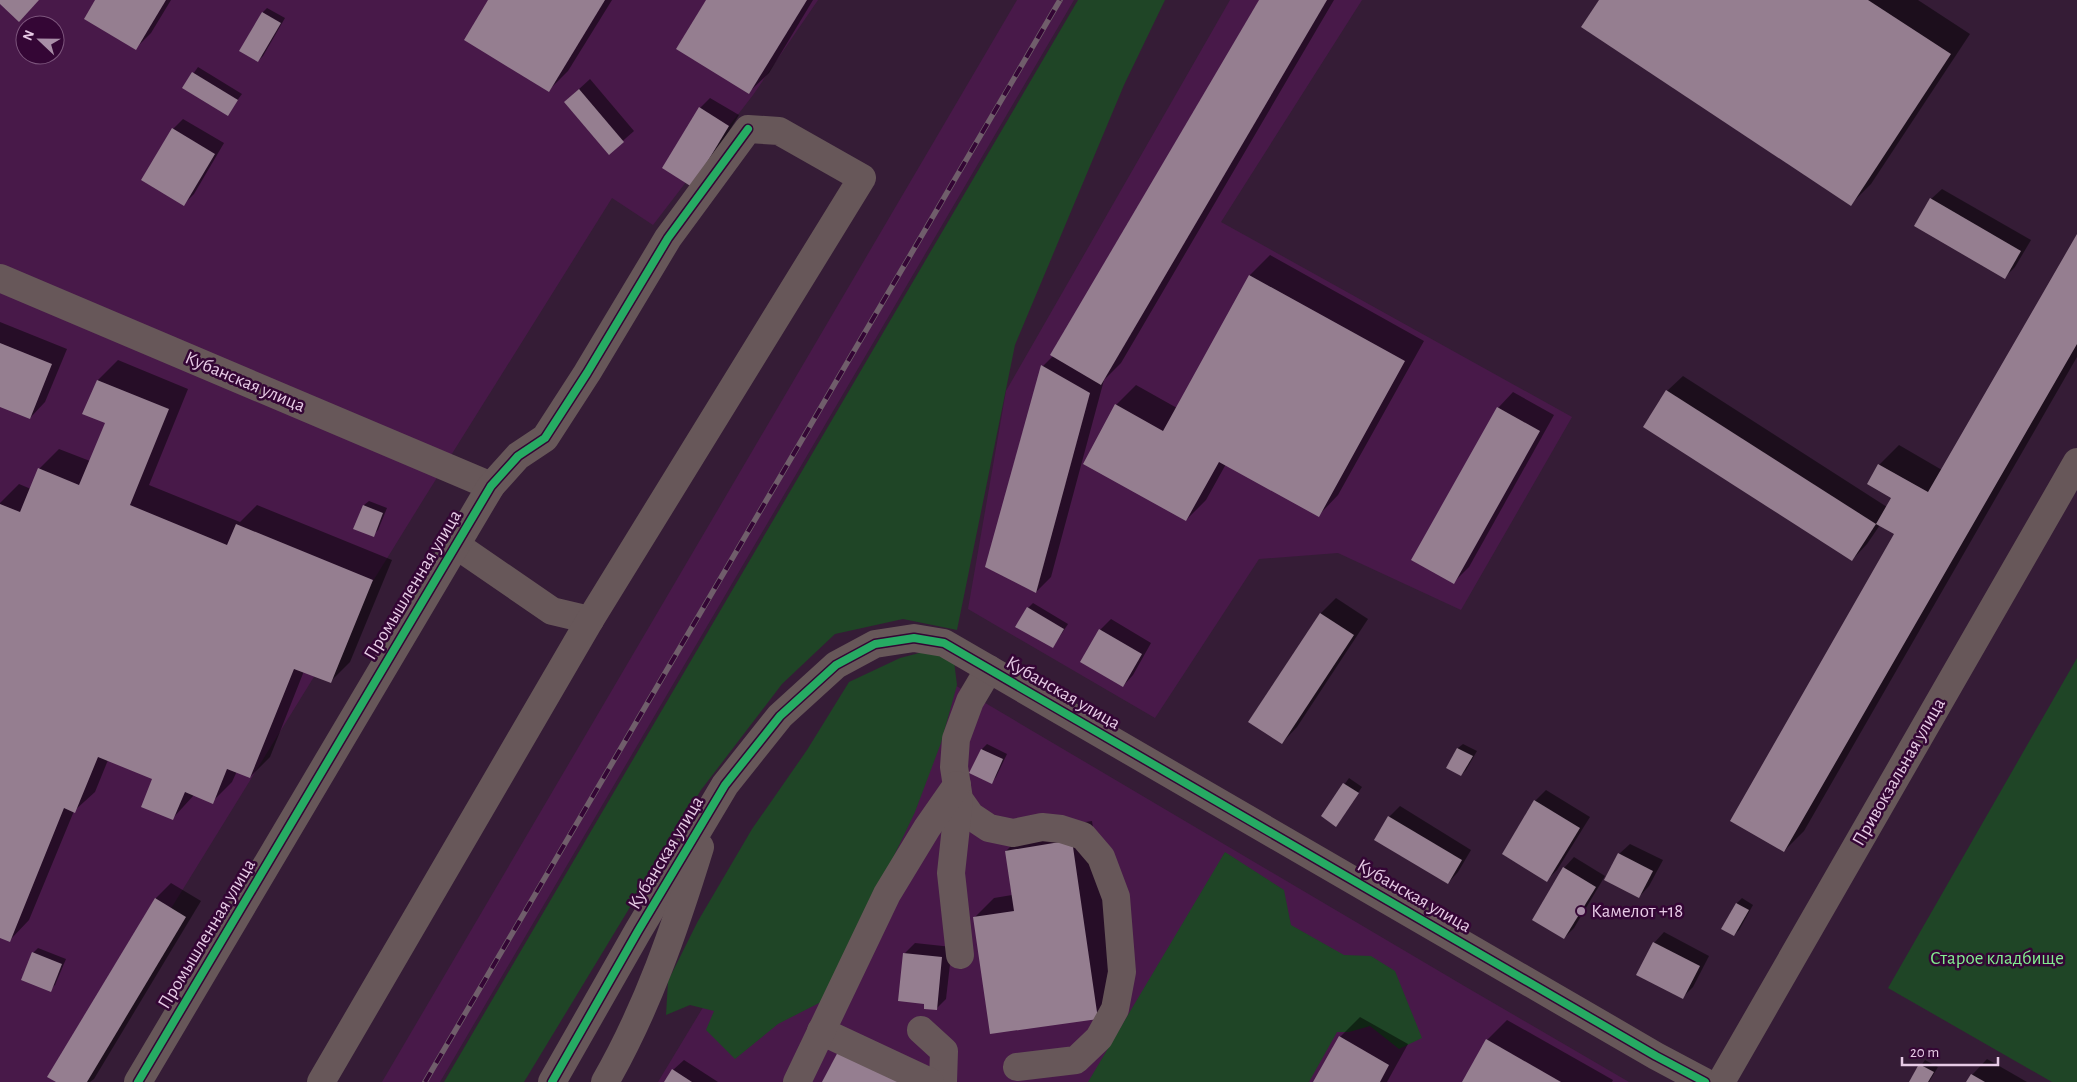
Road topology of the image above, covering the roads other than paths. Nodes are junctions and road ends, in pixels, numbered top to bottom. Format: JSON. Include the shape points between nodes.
{"nodes":[{"id":1,"x":0,"y":278,"type":"edge"},
{"id":2,"x":2077,"y":462,"type":"edge"},
{"id":3,"x":491,"y":486,"type":"junction"},
{"id":4,"x":456,"y":545,"type":"junction"},
{"id":5,"x":590,"y":620,"type":"junction"},
{"id":6,"x":989,"y":668,"type":"junction"},
{"id":7,"x":958,"y":792,"type":"junction"},
{"id":8,"x":713,"y":806,"type":"junction"},
{"id":9,"x":960,"y":955,"type":"dead end"},
{"id":10,"x":921,"y":1030,"type":"dead end"},
{"id":11,"x":822,"y":1031,"type":"junction"},
{"id":12,"x":1017,"y":1066,"type":"dead end"},
{"id":13,"x":138,"y":1082,"type":"edge"},
{"id":14,"x":321,"y":1082,"type":"edge"},
{"id":15,"x":552,"y":1082,"type":"edge"},
{"id":16,"x":605,"y":1082,"type":"edge"},
{"id":17,"x":797,"y":1082,"type":"edge"},
{"id":18,"x":930,"y":1082,"type":"edge"},
{"id":19,"x":943,"y":1082,"type":"edge"},
{"id":20,"x":1705,"y":1082,"type":"edge"},
{"id":21,"x":1721,"y":1082,"type":"edge"}],
"edges":[{"from":1,"to":3,"type":"street","name":"Кубанская улица"},
{"from":2,"to":21,"type":"street","name":"Привокзальная улица"},
{"from":3,"to":4,"type":"street","name":"Промышленная улица"},
{"from":3,"to":5,"type":"street","name":"Промышленная улица","via":[[518,456],[546,438],[668,238],[748,129],[778,131],[862,178]]},
{"from":4,"to":5,"type":"street","via":[[552,611]]},
{"from":4,"to":13,"type":"street","name":"Промышленная улица"},
{"from":5,"to":14,"type":"street"},
{"from":6,"to":7,"type":"street","via":[[970,701],[956,739],[954,767]]},
{"from":6,"to":8,"type":"street","name":"Кубанская улица","via":[[944,643],[914,638],[874,644],[836,665],[780,716],[725,785]]},
{"from":6,"to":20,"type":"street","name":"Кубанская улица"},
{"from":7,"to":9,"type":"street","via":[[951,873]]},
{"from":7,"to":11,"type":"street","via":[[927,828],[887,894]]},
{"from":7,"to":12,"type":"street","via":[[971,816],[988,828],[1013,833],[1042,828],[1061,829],[1083,836],[1101,857],[1116,897],[1122,972],[1115,1009],[1099,1038],[1076,1060]]},
{"from":8,"to":15,"type":"street","name":"Кубанская улица"},
{"from":8,"to":16,"type":"street","via":[[679,916],[644,1003]]},
{"from":10,"to":19,"type":"street","via":[[944,1051]]},
{"from":11,"to":17,"type":"street"},
{"from":11,"to":18,"type":"street"}]}
